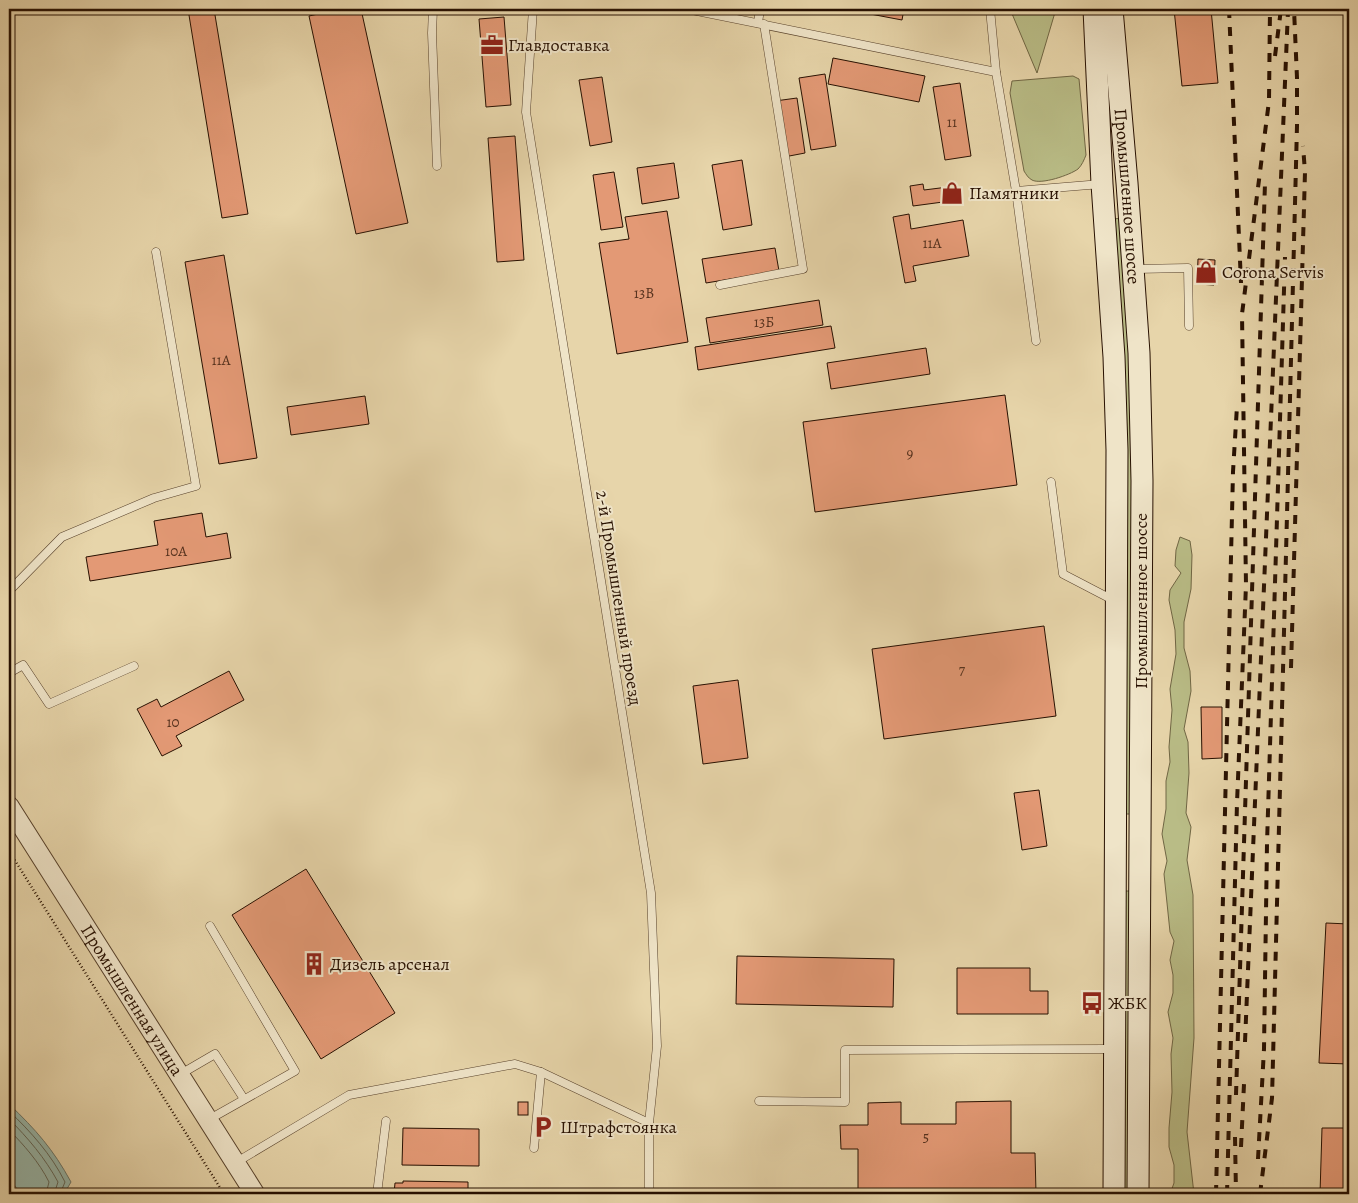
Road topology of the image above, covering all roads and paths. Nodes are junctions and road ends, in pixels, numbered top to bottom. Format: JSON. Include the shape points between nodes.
{"nodes":[{"id":1,"x":433,"y":9,"type":"edge"},
{"id":2,"x":533,"y":9,"type":"edge"},
{"id":3,"x":687,"y":9,"type":"edge"},
{"id":4,"x":760,"y":9,"type":"edge"},
{"id":5,"x":990,"y":9,"type":"edge"},
{"id":6,"x":1094,"y":9,"type":"edge"},
{"id":7,"x":1112,"y":9,"type":"edge"},
{"id":8,"x":760,"y":23,"type":"junction"},
{"id":9,"x":996,"y":72,"type":"junction"},
{"id":10,"x":437,"y":166,"type":"dead end"},
{"id":11,"x":1127,"y":183,"type":"junction"},
{"id":12,"x":1102,"y":184,"type":"junction"},
{"id":13,"x":1016,"y":191,"type":"junction"},
{"id":14,"x":156,"y":252,"type":"dead end"},
{"id":15,"x":1133,"y":269,"type":"junction"},
{"id":16,"x":720,"y":285,"type":"dead end"},
{"id":17,"x":1189,"y":326,"type":"dead end"},
{"id":18,"x":1036,"y":341,"type":"dead end"},
{"id":19,"x":1051,"y":482,"type":"dead end"},
{"id":20,"x":9,"y":591,"type":"edge"},
{"id":21,"x":1117,"y":602,"type":"junction"},
{"id":22,"x":134,"y":666,"type":"dead end"},
{"id":23,"x":9,"y":672,"type":"edge"},
{"id":24,"x":9,"y":806,"type":"edge"},
{"id":25,"x":9,"y":851,"type":"edge"},
{"id":26,"x":1116,"y":862,"type":"junction"},
{"id":27,"x":1141,"y":862,"type":"junction"},
{"id":28,"x":210,"y":926,"type":"dead end"},
{"id":29,"x":1114,"y":1050,"type":"junction"},
{"id":30,"x":541,"y":1072,"type":"junction"},
{"id":31,"x":179,"y":1075,"type":"junction"},
{"id":32,"x":244,"y":1099,"type":"junction"},
{"id":33,"x":759,"y":1101,"type":"dead end"},
{"id":34,"x":208,"y":1120,"type":"junction"},
{"id":35,"x":386,"y":1121,"type":"dead end"},
{"id":36,"x":649,"y":1123,"type":"junction"},
{"id":37,"x":534,"y":1148,"type":"dead end"},
{"id":38,"x":235,"y":1163,"type":"junction"},
{"id":39,"x":224,"y":1194,"type":"edge"},
{"id":40,"x":255,"y":1194,"type":"edge"},
{"id":41,"x":377,"y":1194,"type":"edge"},
{"id":42,"x":649,"y":1194,"type":"edge"},
{"id":43,"x":1114,"y":1194,"type":"edge"},
{"id":44,"x":1138,"y":1194,"type":"edge"}],
"edges":[{"from":1,"to":10,"type":"lane"},
{"from":2,"to":36,"type":"lane","name":"2-й Промышленный проезд","via":[[526,112],[651,893],[657,1046]]},
{"from":3,"to":8,"type":"lane"},
{"from":4,"to":8,"type":"lane"},
{"from":5,"to":9,"type":"lane"},
{"from":6,"to":12,"type":"main road","name":"Промышленное шоссе"},
{"from":7,"to":11,"type":"main road","name":"Промышленное шоссе"},
{"from":8,"to":9,"type":"lane"},
{"from":8,"to":16,"type":"lane","via":[[802,269]]},
{"from":9,"to":13,"type":"lane"},
{"from":11,"to":12,"type":"main road"},
{"from":11,"to":15,"type":"main road","name":"Промышленное шоссе"},
{"from":12,"to":13,"type":"lane"},
{"from":12,"to":21,"type":"main road","name":"Промышленное шоссе","via":[[1118,450]]},
{"from":13,"to":18,"type":"lane"},
{"from":14,"to":20,"type":"lane","via":[[196,486],[154,498],[62,537]]},
{"from":15,"to":17,"type":"lane","via":[[1188,268]]},
{"from":15,"to":27,"type":"main road","name":"Промышленное шоссе","via":[[1142,481]]},
{"from":19,"to":21,"type":"lane","via":[[1062,574]]},
{"from":21,"to":26,"type":"main road","name":"Промышленное шоссе"},
{"from":22,"to":23,"type":"lane","via":[[49,704],[23,665]]},
{"from":24,"to":31,"type":"street","name":"Промышленная улица"},
{"from":25,"to":39,"type":"path"},
{"from":26,"to":27,"type":"main road"},
{"from":26,"to":29,"type":"main road","name":"Промышленное шоссе"},
{"from":27,"to":44,"type":"main road","name":"Промышленное шоссе"},
{"from":28,"to":32,"type":"lane","via":[[295,1071]]},
{"from":29,"to":33,"type":"lane","via":[[845,1050],[845,1102]]},
{"from":29,"to":43,"type":"main road","name":"Промышленное шоссе"},
{"from":30,"to":36,"type":"lane"},
{"from":30,"to":37,"type":"lane"},
{"from":30,"to":38,"type":"lane","via":[[515,1064],[349,1096]]},
{"from":31,"to":32,"type":"lane","via":[[215,1054]]},
{"from":31,"to":34,"type":"street","name":"Промышленная улица"},
{"from":32,"to":34,"type":"lane"},
{"from":34,"to":38,"type":"street","name":"Промышленная улица"},
{"from":35,"to":41,"type":"lane"},
{"from":36,"to":42,"type":"lane","name":"2-й Промышленный проезд"},
{"from":38,"to":40,"type":"street","name":"Промышленная улица"}]}
